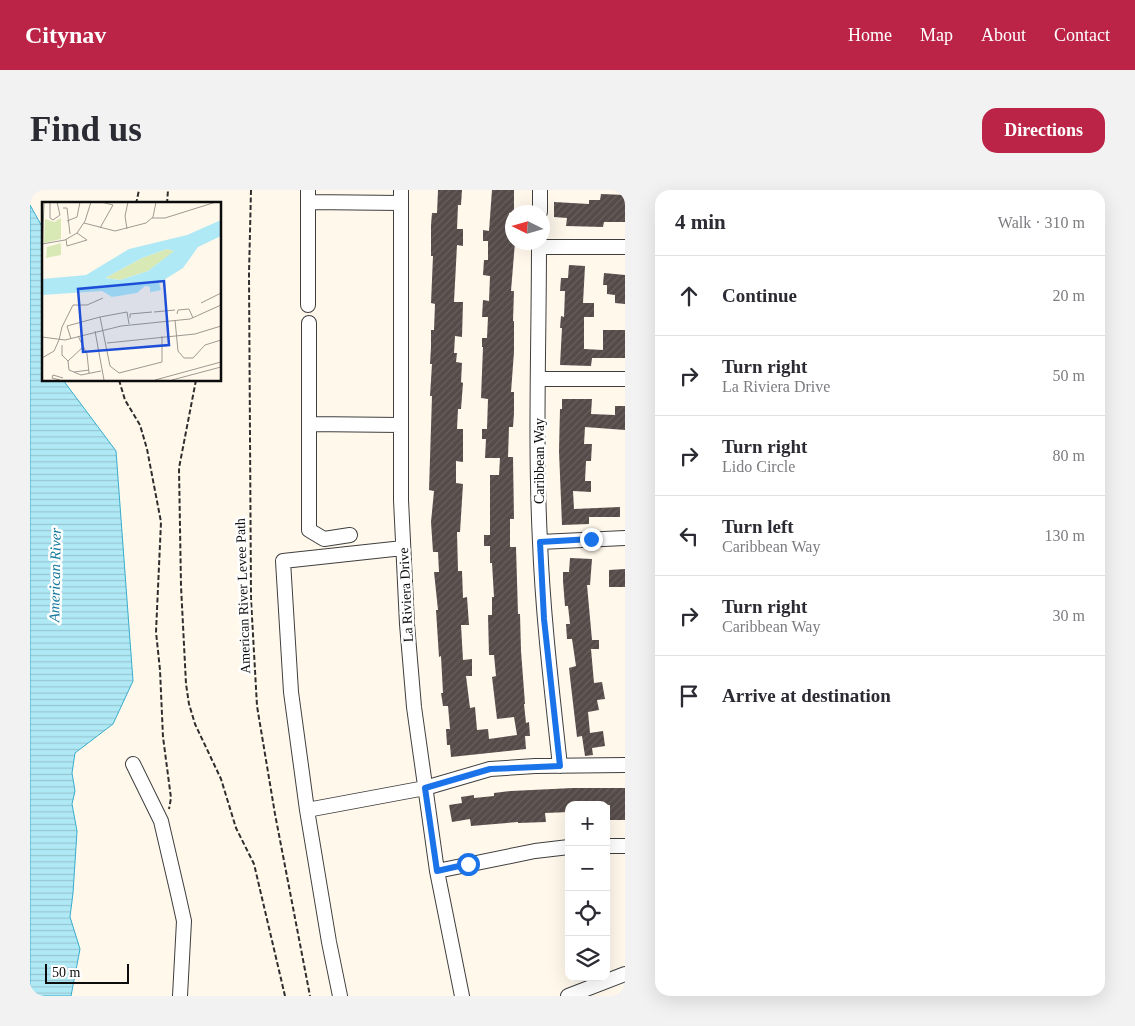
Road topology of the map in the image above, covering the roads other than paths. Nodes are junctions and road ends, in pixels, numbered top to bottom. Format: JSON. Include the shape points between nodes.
{"nodes":[{"id":1,"x":540,"y":190,"type":"edge"},
{"id":2,"x":308,"y":196,"type":"edge"},
{"id":3,"x":401,"y":196,"type":"edge"},
{"id":4,"x":540,"y":205,"type":"edge"},
{"id":5,"x":550,"y":245,"type":"edge"},
{"id":6,"x":625,"y":247,"type":"edge"},
{"id":7,"x":540,"y":250,"type":"edge"},
{"id":8,"x":308,"y":305,"type":"dead end"},
{"id":9,"x":308,"y":323,"type":"dead end"},
{"id":10,"x":538,"y":379,"type":"junction"},
{"id":11,"x":625,"y":379,"type":"edge"},
{"id":12,"x":309,"y":424,"type":"junction"},
{"id":13,"x":401,"y":425,"type":"junction"},
{"id":14,"x":350,"y":535,"type":"dead end"},
{"id":15,"x":625,"y":538,"type":"edge"},
{"id":16,"x":540,"y":542,"type":"junction"},
{"id":17,"x":403,"y":548,"type":"junction"},
{"id":18,"x":133,"y":764,"type":"dead end"},
{"id":19,"x":625,"y":764,"type":"edge"},
{"id":20,"x":560,"y":766,"type":"junction"},
{"id":21,"x":425,"y":788,"type":"junction"},
{"id":22,"x":307,"y":810,"type":"junction"},
{"id":23,"x":610,"y":846,"type":"edge"},
{"id":24,"x":625,"y":846,"type":"edge"},
{"id":25,"x":565,"y":848,"type":"edge"},
{"id":26,"x":437,"y":871,"type":"junction"},
{"id":27,"x":625,"y":974,"type":"edge"},
{"id":28,"x":575,"y":995,"type":"edge"},
{"id":29,"x":180,"y":996,"type":"edge"},
{"id":30,"x":340,"y":996,"type":"edge"},
{"id":31,"x":462,"y":996,"type":"edge"}],
"edges":[{"from":1,"to":4,"type":"street"},
{"from":2,"to":3,"type":"street"},
{"from":2,"to":8,"type":"street"},
{"from":3,"to":13,"type":"street","name":"La Riviera Drive"},
{"from":5,"to":6,"type":"street"},
{"from":7,"to":10,"type":"street","name":"Caribbean Way"},
{"from":9,"to":12,"type":"street"},
{"from":10,"to":11,"type":"street"},
{"from":10,"to":16,"type":"street","name":"Caribbean Way"},
{"from":12,"to":13,"type":"street"},
{"from":12,"to":14,"type":"street","via":[[309,530],[324,539]]},
{"from":13,"to":17,"type":"street","name":"La Riviera Drive"},
{"from":15,"to":16,"type":"street"},
{"from":16,"to":20,"type":"street","name":"Caribbean Way","via":[[544,619]]},
{"from":17,"to":21,"type":"street","name":"La Riviera Drive","via":[[406,624]]},
{"from":17,"to":22,"type":"street","via":[[283,561],[292,692]]},
{"from":18,"to":29,"type":"street","via":[[161,821],[184,921]]},
{"from":19,"to":20,"type":"street"},
{"from":20,"to":21,"type":"street","via":[[490,769]]},
{"from":21,"to":22,"type":"street"},
{"from":21,"to":26,"type":"street","name":"La Riviera Drive"},
{"from":22,"to":30,"type":"street"},
{"from":23,"to":24,"type":"street"},
{"from":25,"to":26,"type":"street","via":[[535,851]]},
{"from":26,"to":31,"type":"street","name":"La Riviera Drive"},
{"from":27,"to":28,"type":"street"}]}
